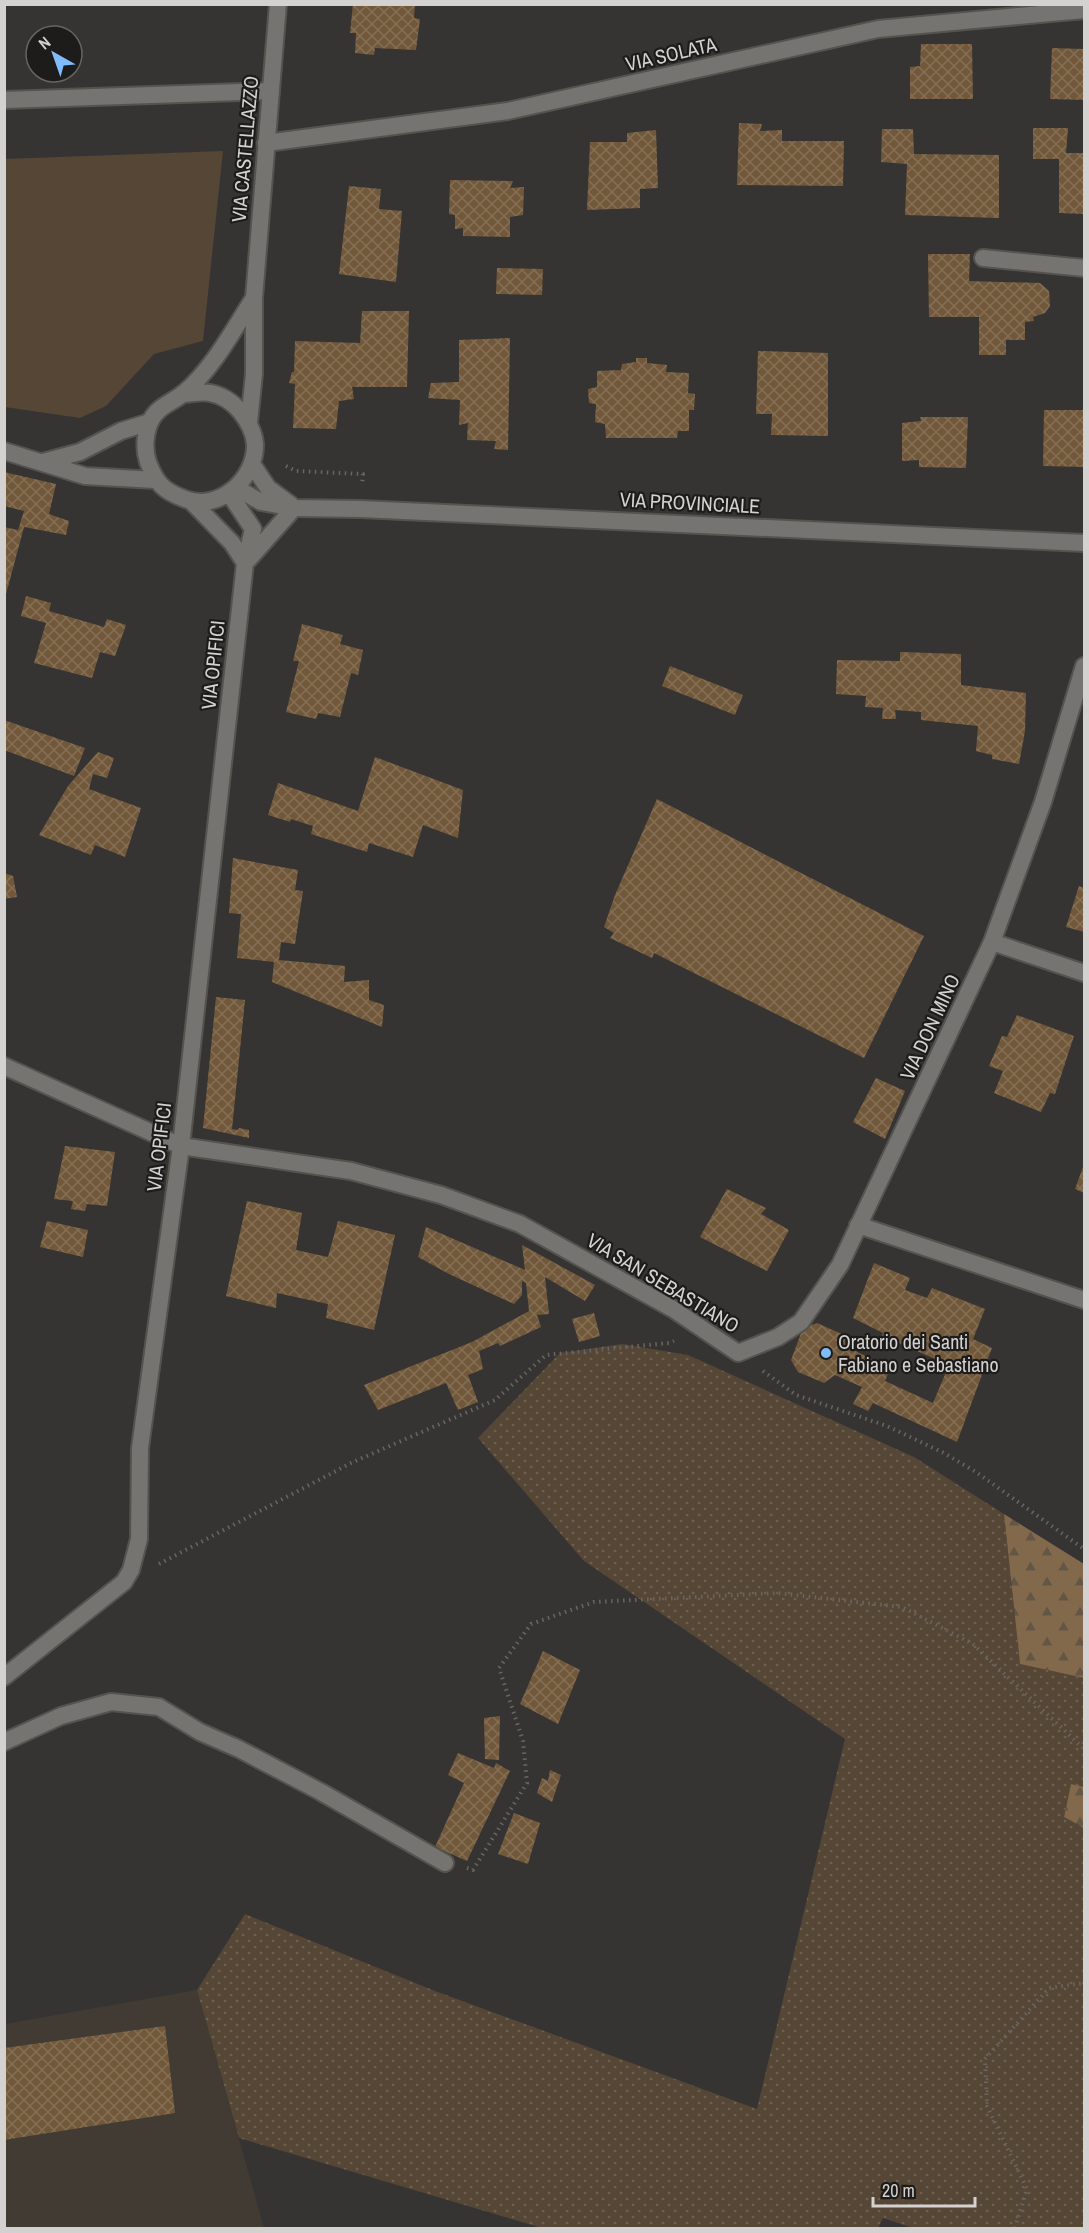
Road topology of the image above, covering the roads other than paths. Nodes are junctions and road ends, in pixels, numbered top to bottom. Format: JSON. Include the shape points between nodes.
{"nodes":[{"id":1,"x":278,"y":4,"type":"edge"},
{"id":2,"x":1084,"y":10,"type":"edge"},
{"id":3,"x":271,"y":91,"type":"junction"},
{"id":4,"x":4,"y":100,"type":"edge"},
{"id":5,"x":266,"y":143,"type":"junction"},
{"id":6,"x":983,"y":258,"type":"dead end"},
{"id":7,"x":1084,"y":268,"type":"edge"},
{"id":8,"x":254,"y":298,"type":"junction"},
{"id":9,"x":182,"y":394,"type":"junction"},
{"id":10,"x":150,"y":422,"type":"junction"},
{"id":11,"x":249,"y":422,"type":"junction"},
{"id":12,"x":4,"y":452,"type":"edge"},
{"id":13,"x":42,"y":462,"type":"junction"},
{"id":14,"x":252,"y":464,"type":"junction"},
{"id":15,"x":155,"y":480,"type":"junction"},
{"id":16,"x":233,"y":491,"type":"junction"},
{"id":17,"x":191,"y":501,"type":"junction"},
{"id":18,"x":294,"y":508,"type":"junction"},
{"id":19,"x":1084,"y":543,"type":"edge"},
{"id":20,"x":245,"y":563,"type":"junction"},
{"id":21,"x":1084,"y":666,"type":"edge"},
{"id":22,"x":992,"y":942,"type":"junction"},
{"id":23,"x":1084,"y":973,"type":"edge"},
{"id":24,"x":4,"y":1066,"type":"edge"},
{"id":25,"x":181,"y":1146,"type":"junction"},
{"id":26,"x":858,"y":1225,"type":"junction"},
{"id":27,"x":1084,"y":1300,"type":"edge"},
{"id":28,"x":738,"y":1353,"type":"joint"},
{"id":29,"x":4,"y":1677,"type":"edge"},
{"id":30,"x":4,"y":1743,"type":"edge"},
{"id":31,"x":445,"y":1863,"type":"road end"}],
"edges":[{"from":1,"to":3,"type":"street","name":"VIA CASTELLAZZO"},
{"from":2,"to":5,"type":"street","name":"VIA SOLATA","via":[[878,29],[508,111]]},
{"from":3,"to":4,"type":"street"},
{"from":3,"to":5,"type":"street","name":"VIA CASTELLAZZO"},
{"from":5,"to":8,"type":"street","name":"VIA CASTELLAZZO"},
{"from":6,"to":7,"type":"street"},
{"from":8,"to":9,"type":"street","via":[[211,364]]},
{"from":8,"to":11,"type":"street","name":"VIA CASTELLAZZO","via":[[254,374]]},
{"from":9,"to":10,"type":"street","via":[[164,405]]},
{"from":9,"to":11,"type":"street","via":[[208,392],[232,402]]},
{"from":10,"to":13,"type":"street","via":[[121,431],[80,452]]},
{"from":10,"to":15,"type":"street","via":[[144,452]]},
{"from":11,"to":14,"type":"street","via":[[255,443]]},
{"from":12,"to":13,"type":"street"},
{"from":13,"to":15,"type":"street","via":[[85,476]]},
{"from":14,"to":16,"type":"street"},
{"from":14,"to":18,"type":"street","via":[[268,488]]},
{"from":15,"to":17,"type":"street","via":[[171,494]]},
{"from":16,"to":17,"type":"street","via":[[211,501]]},
{"from":16,"to":18,"type":"street","name":"VIA PROVINCIALE","via":[[261,502]]},
{"from":16,"to":20,"type":"street","name":"VIA OPIFICI","via":[[253,529]]},
{"from":17,"to":20,"type":"street","via":[[232,543]]},
{"from":18,"to":19,"type":"street","name":"VIA PROVINCIALE"},
{"from":18,"to":20,"type":"street"},
{"from":20,"to":25,"type":"street","name":"VIA OPIFICI"},
{"from":21,"to":22,"type":"street","name":"VIA DON MINO","via":[[1043,802]]},
{"from":22,"to":23,"type":"street"},
{"from":22,"to":26,"type":"street","name":"VIA DON MINO"},
{"from":24,"to":25,"type":"street","name":"VIA SAN SEBASTIANO"},
{"from":25,"to":28,"type":"street","name":"VIA SAN SEBASTIANO","via":[[351,1171],[441,1196],[520,1224],[673,1309]]},
{"from":25,"to":29,"type":"street","name":"VIA OPIFICI","via":[[140,1448],[139,1539],[131,1570],[124,1582]]},
{"from":26,"to":27,"type":"street"},
{"from":26,"to":28,"type":"street","name":"VIA DON MINO","via":[[840,1265],[801,1322],[778,1337]]},
{"from":30,"to":31,"type":"street","via":[[61,1716],[111,1702],[159,1707]]}]}
